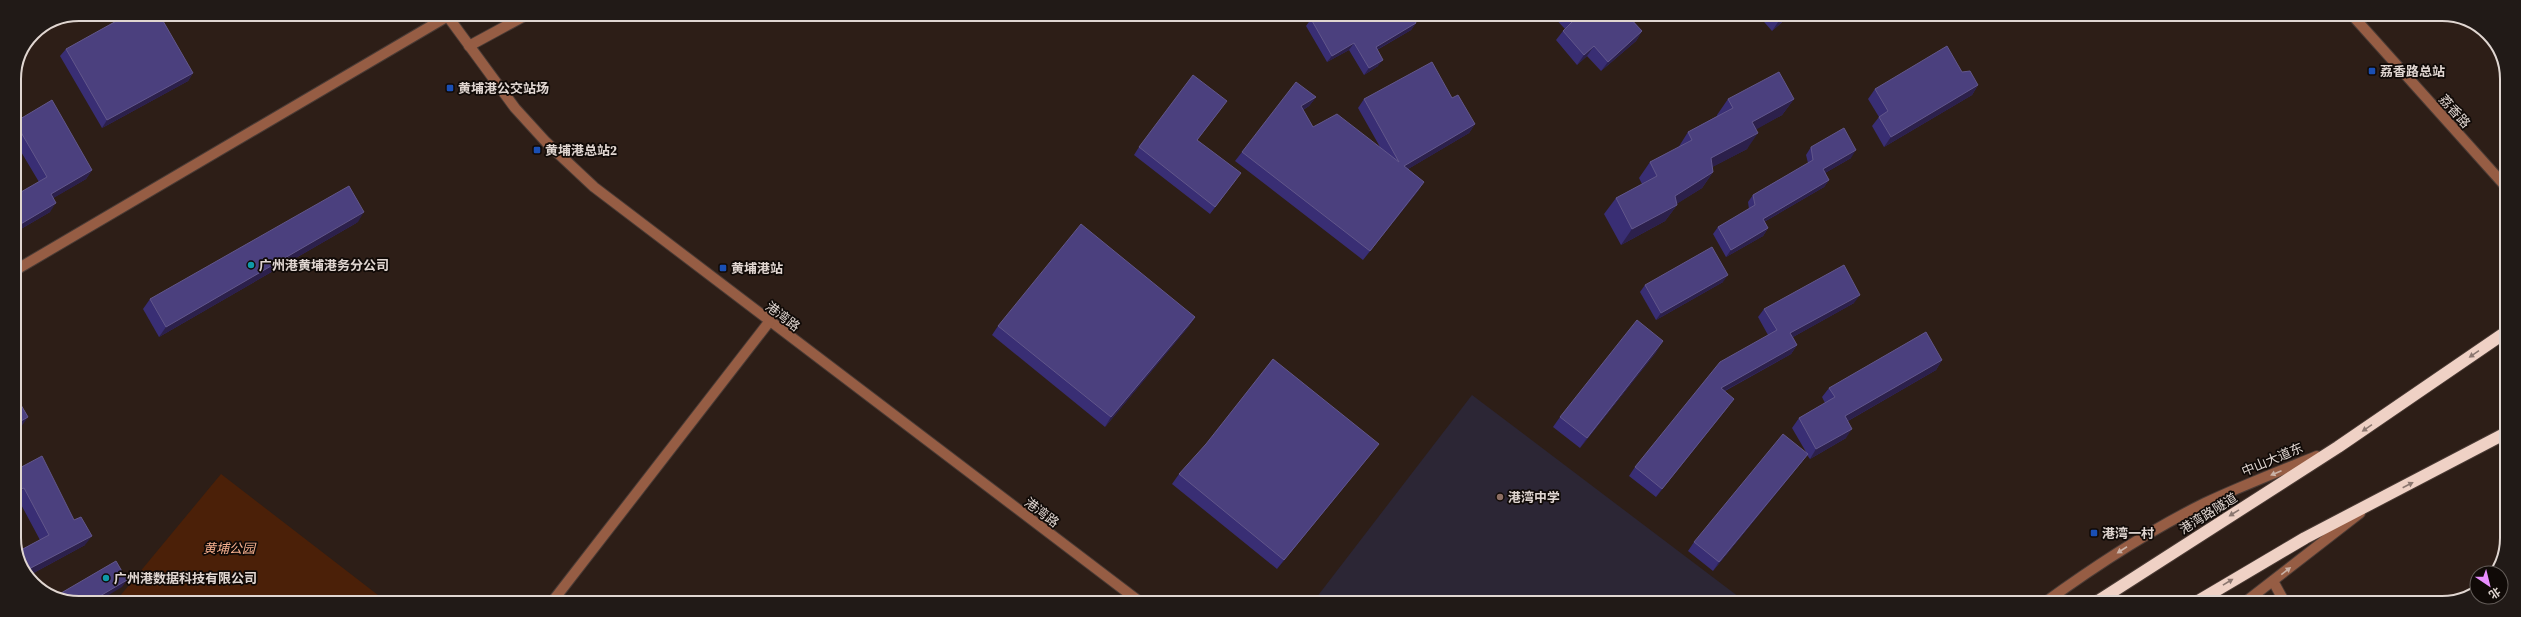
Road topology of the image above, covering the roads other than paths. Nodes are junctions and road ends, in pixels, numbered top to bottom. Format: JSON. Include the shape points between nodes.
{"nodes":[{"id":1,"x":437,"y":21,"type":"edge"},
{"id":2,"x":451,"y":21,"type":"edge"},
{"id":3,"x":515,"y":21,"type":"edge"},
{"id":4,"x":2357,"y":21,"type":"edge"},
{"id":5,"x":469,"y":46,"type":"junction"},
{"id":6,"x":2500,"y":180,"type":"edge"},
{"id":7,"x":21,"y":267,"type":"edge"},
{"id":8,"x":769,"y":322,"type":"junction"},
{"id":9,"x":2500,"y":336,"type":"edge"},
{"id":10,"x":2500,"y":436,"type":"edge"},
{"id":11,"x":2338,"y":447,"type":"junction"},
{"id":12,"x":2374,"y":503,"type":"junction"},
{"id":13,"x":2273,"y":581,"type":"junction"},
{"id":14,"x":557,"y":596,"type":"edge"},
{"id":15,"x":1132,"y":596,"type":"edge"},
{"id":16,"x":2054,"y":596,"type":"edge"},
{"id":17,"x":2106,"y":596,"type":"edge"},
{"id":18,"x":2206,"y":596,"type":"edge"},
{"id":19,"x":2253,"y":596,"type":"edge"},
{"id":20,"x":2282,"y":596,"type":"edge"}],
"edges":[{"from":1,"to":7,"type":"street"},
{"from":2,"to":5,"type":"street","name":"港湾路"},
{"from":3,"to":5,"type":"street"},
{"from":4,"to":6,"type":"street","name":"荔香路"},
{"from":5,"to":8,"type":"street","name":"港湾路","via":[[516,108],[594,187]]},
{"from":8,"to":14,"type":"street"},
{"from":8,"to":15,"type":"street","name":"港湾路"},
{"from":9,"to":11,"type":"highway","name":"中山大道东","one_way":true},
{"from":12,"to":10,"type":"highway","one_way":true},
{"from":11,"to":16,"type":"street","name":"中山大道东","one_way":true,"via":[[2172,520],[2141,537]]},
{"from":11,"to":17,"type":"highway","name":"港湾路隧道","one_way":true},
{"from":13,"to":12,"type":"street","one_way":true},
{"from":18,"to":12,"type":"highway","one_way":true,"via":[[2256,565]]},
{"from":13,"to":19,"type":"street"},
{"from":13,"to":20,"type":"street"}]}
